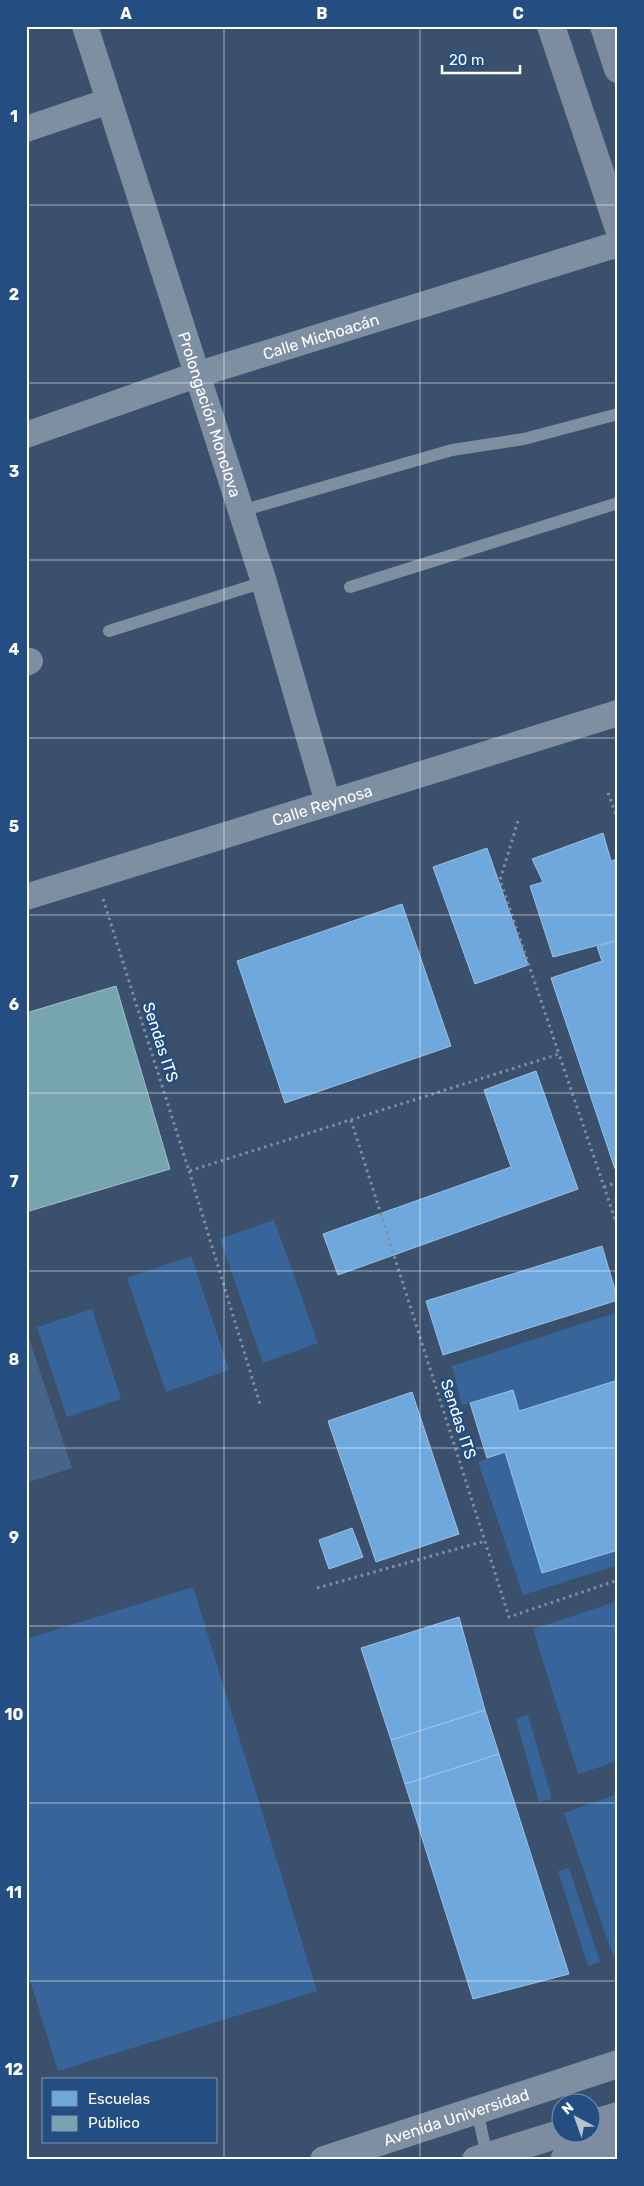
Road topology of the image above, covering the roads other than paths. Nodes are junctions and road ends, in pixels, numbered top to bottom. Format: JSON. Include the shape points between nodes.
{"nodes":[{"id":1,"x":85,"y":26,"type":"edge"},
{"id":2,"x":551,"y":26,"type":"edge"},
{"id":3,"x":604,"y":26,"type":"edge"},
{"id":4,"x":618,"y":69,"type":"edge"},
{"id":5,"x":110,"y":101,"type":"junction"},
{"id":6,"x":26,"y":129,"type":"edge"},
{"id":7,"x":618,"y":226,"type":"edge"},
{"id":8,"x":618,"y":244,"type":"edge"},
{"id":9,"x":196,"y":375,"type":"junction"},
{"id":10,"x":618,"y":414,"type":"edge"},
{"id":11,"x":26,"y":435,"type":"edge"},
{"id":12,"x":618,"y":503,"type":"edge"},
{"id":13,"x":241,"y":511,"type":"junction"},
{"id":14,"x":264,"y":582,"type":"junction"},
{"id":15,"x":350,"y":588,"type":"dead end"},
{"id":16,"x":109,"y":631,"type":"dead end"},
{"id":17,"x":618,"y":713,"type":"edge"},
{"id":18,"x":328,"y":803,"type":"junction"},
{"id":19,"x":26,"y":897,"type":"edge"},
{"id":20,"x":618,"y":2064,"type":"edge"},
{"id":21,"x":477,"y":2110,"type":"junction"},
{"id":22,"x":618,"y":2116,"type":"edge"},
{"id":23,"x":602,"y":2121,"type":"edge"},
{"id":24,"x":552,"y":2137,"type":"edge"},
{"id":25,"x":618,"y":2141,"type":"edge"},
{"id":26,"x":482,"y":2158,"type":"edge"},
{"id":27,"x":324,"y":2160,"type":"edge"},
{"id":28,"x":564,"y":2160,"type":"edge"}],
"edges":[{"from":1,"to":5,"type":"street","name":"Prolongación Monclova"},
{"from":2,"to":7,"type":"main road"},
{"from":3,"to":4,"type":"main road"},
{"from":5,"to":6,"type":"street"},
{"from":5,"to":9,"type":"street","name":"Prolongación Monclova"},
{"from":8,"to":9,"type":"street","name":"Calle Michoacán"},
{"from":9,"to":11,"type":"street","name":"Calle Michoacán"},
{"from":9,"to":13,"type":"street","name":"Prolongación Monclova"},
{"from":10,"to":13,"type":"lane","via":[[524,439],[452,450]]},
{"from":12,"to":15,"type":"lane"},
{"from":13,"to":14,"type":"street","name":"Prolongación Monclova"},
{"from":14,"to":16,"type":"lane"},
{"from":14,"to":18,"type":"street","name":"Prolongación Monclova"},
{"from":17,"to":18,"type":"street","name":"Calle Reynosa"},
{"from":18,"to":19,"type":"street","name":"Calle Reynosa"},
{"from":20,"to":21,"type":"street","name":"Avenida Universidad"},
{"from":21,"to":26,"type":"lane"},
{"from":21,"to":27,"type":"street","name":"Avenida Universidad"},
{"from":22,"to":23,"type":"main road"},
{"from":24,"to":26,"type":"main road"},
{"from":25,"to":28,"type":"main road"}]}
